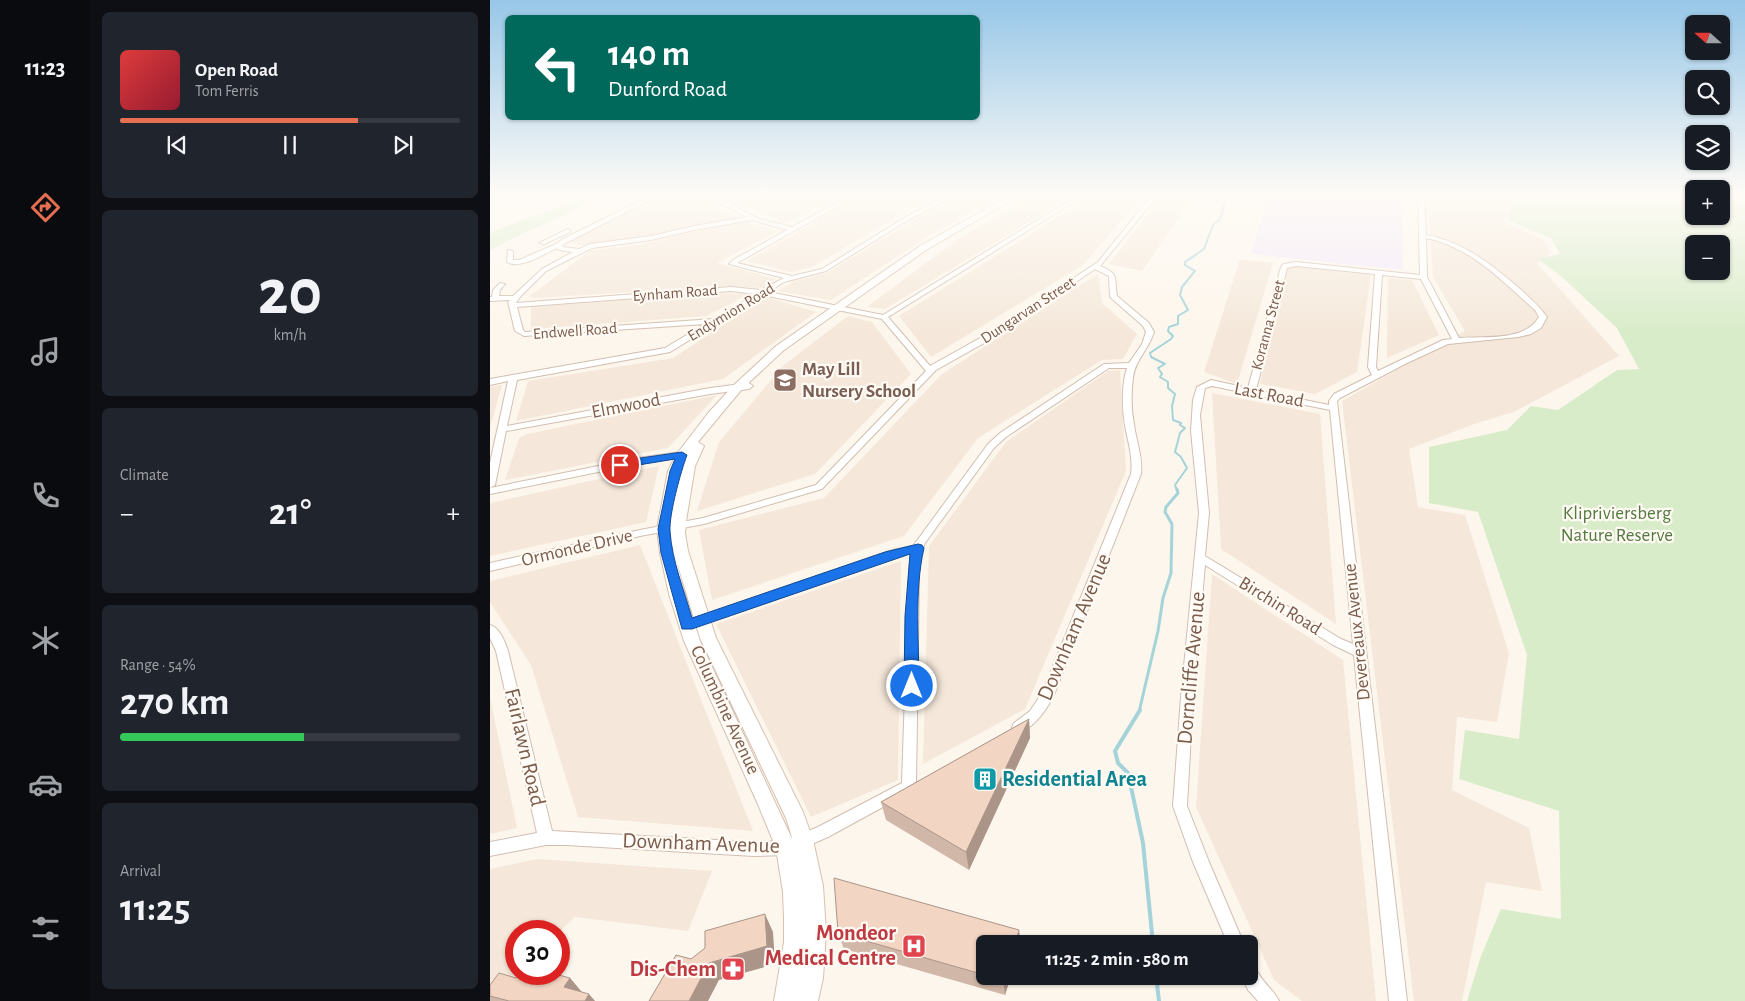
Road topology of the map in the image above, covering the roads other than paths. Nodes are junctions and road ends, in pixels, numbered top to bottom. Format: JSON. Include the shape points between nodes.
{"nodes":[{"id":1,"x":549,"y":241,"type":"edge"},
{"id":2,"x":563,"y":241,"type":"edge"},
{"id":3,"x":627,"y":241,"type":"edge"},
{"id":4,"x":772,"y":241,"type":"edge"},
{"id":5,"x":871,"y":241,"type":"edge"},
{"id":6,"x":936,"y":241,"type":"edge"},
{"id":7,"x":1008,"y":241,"type":"edge"},
{"id":8,"x":1117,"y":241,"type":"edge"},
{"id":9,"x":1423,"y":241,"type":"edge"},
{"id":10,"x":1446,"y":241,"type":"edge"},
{"id":11,"x":542,"y":244,"type":"dead end"},
{"id":12,"x":558,"y":245,"type":"junction"},
{"id":13,"x":510,"y":251,"type":"dead end"},
{"id":14,"x":578,"y":252,"type":"junction"},
{"id":15,"x":1095,"y":267,"type":"junction"},
{"id":16,"x":1379,"y":272,"type":"junction"},
{"id":17,"x":1424,"y":276,"type":"junction"},
{"id":18,"x":790,"y":278,"type":"junction"},
{"id":19,"x":502,"y":284,"type":"dead end"},
{"id":20,"x":763,"y":292,"type":"junction"},
{"id":21,"x":492,"y":299,"type":"edge"},
{"id":22,"x":514,"y":302,"type":"junction"},
{"id":23,"x":841,"y":308,"type":"junction"},
{"id":24,"x":884,"y":317,"type":"junction"},
{"id":25,"x":716,"y":321,"type":"junction"},
{"id":26,"x":1456,"y":339,"type":"junction"},
{"id":27,"x":1131,"y":365,"type":"junction"},
{"id":28,"x":930,"y":371,"type":"junction"},
{"id":29,"x":1376,"y":375,"type":"junction"},
{"id":30,"x":513,"y":378,"type":"junction"},
{"id":31,"x":490,"y":382,"type":"edge"},
{"id":32,"x":1204,"y":384,"type":"joint"},
{"id":33,"x":744,"y":386,"type":"junction"},
{"id":34,"x":1251,"y":391,"type":"junction"},
{"id":35,"x":1333,"y":408,"type":"junction"},
{"id":36,"x":503,"y":429,"type":"junction"},
{"id":37,"x":687,"y":454,"type":"junction"},
{"id":38,"x":490,"y":485,"type":"edge"},
{"id":39,"x":490,"y":491,"type":"edge"},
{"id":40,"x":671,"y":528,"type":"junction"},
{"id":41,"x":918,"y":548,"type":"junction"},
{"id":42,"x":1201,"y":558,"type":"junction"},
{"id":43,"x":490,"y":567,"type":"edge"},
{"id":44,"x":694,"y":623,"type":"junction"},
{"id":45,"x":490,"y":629,"type":"edge"},
{"id":46,"x":1360,"y":652,"type":"junction"},
{"id":47,"x":737,"y":716,"type":"junction"},
{"id":48,"x":1011,"y":732,"type":"edge"},
{"id":49,"x":546,"y":838,"type":"junction"},
{"id":50,"x":805,"y":841,"type":"junction"},
{"id":51,"x":786,"y":848,"type":"junction"},
{"id":52,"x":490,"y":849,"type":"edge"},
{"id":53,"x":1232,"y":935,"type":"edge"},
{"id":54,"x":1255,"y":985,"type":"edge"},
{"id":55,"x":786,"y":1001,"type":"edge"},
{"id":56,"x":806,"y":1001,"type":"edge"},
{"id":57,"x":1270,"y":1001,"type":"edge"},
{"id":58,"x":1398,"y":1001,"type":"edge"}],
"edges":[{"from":1,"to":11,"type":"street"},
{"from":2,"to":12,"type":"street"},
{"from":3,"to":14,"type":"street","via":[[597,244]]},
{"from":4,"to":18,"type":"street","via":[[732,264]]},
{"from":5,"to":18,"type":"street","name":"Endymion Road","via":[[824,270]]},
{"from":6,"to":23,"type":"main road","name":"Columbine Avenue"},
{"from":7,"to":24,"type":"street"},
{"from":8,"to":15,"type":"street","name":"Dungarvan Street"},
{"from":9,"to":17,"type":"street"},
{"from":10,"to":26,"type":"street","via":[[1468,250],[1538,309],[1543,317],[1537,327],[1508,337]]},
{"from":12,"to":13,"type":"street","via":[[517,263],[510,262]]},
{"from":12,"to":14,"type":"street","via":[[561,249]]},
{"from":14,"to":22,"type":"street","via":[[544,270]]},
{"from":15,"to":27,"type":"street","name":"Downham Avenue","via":[[1111,274],[1114,297],[1149,328],[1149,336]]},
{"from":15,"to":28,"type":"street","name":"Dungarvan Street","via":[[992,335]]},
{"from":16,"to":17,"type":"street"},
{"from":16,"to":29,"type":"street","via":[[1372,367]]},
{"from":16,"to":34,"type":"street","name":"Koranna Street","via":[[1290,264],[1284,267]]},
{"from":17,"to":26,"type":"street"},
{"from":18,"to":20,"type":"street","name":"Endymion Road"},
{"from":19,"to":21,"type":"street"},
{"from":20,"to":22,"type":"street","name":"Eynham Road","via":[[731,289]]},
{"from":20,"to":23,"type":"street","name":"Eynham Road"},
{"from":20,"to":25,"type":"street","name":"Endymion Road"},
{"from":21,"to":22,"type":"street","name":"Eynham Road"},
{"from":22,"to":25,"type":"street","name":"Endwell Road","via":[[519,331],[524,334]]},
{"from":23,"to":24,"type":"street","name":"Eynham Road"},
{"from":23,"to":33,"type":"main road","name":"Columbine Avenue","via":[[792,342]]},
{"from":24,"to":28,"type":"street"},
{"from":25,"to":30,"type":"street","name":"Endymion Road","via":[[661,352]]},
{"from":26,"to":29,"type":"street"},
{"from":27,"to":41,"type":"street","via":[[1107,366],[1003,434]]},
{"from":27,"to":48,"type":"street","name":"Downham Avenue","via":[[1128,411],[1137,458],[1136,474],[1044,702],[1028,721]]},
{"from":28,"to":40,"type":"street","name":"Dungarvan Street","via":[[819,486]]},
{"from":29,"to":35,"type":"street","via":[[1335,397]]},
{"from":30,"to":31,"type":"street","name":"Endymion Road"},
{"from":30,"to":36,"type":"street"},
{"from":32,"to":34,"type":"street","name":"Last Road"},
{"from":32,"to":42,"type":"street","name":"Dorncliffe Avenue","via":[[1195,413],[1204,499]]},
{"from":33,"to":36,"type":"street","name":"Elmwood"},
{"from":33,"to":37,"type":"main road","name":"Columbine Avenue","via":[[713,415]]},
{"from":34,"to":35,"type":"street","name":"Last Road"},
{"from":35,"to":46,"type":"street","name":"Devereaux Avenue"},
{"from":36,"to":38,"type":"street"},
{"from":37,"to":39,"type":"street"},
{"from":37,"to":40,"type":"main road","name":"Columbine Avenue","via":[[675,471]]},
{"from":40,"to":43,"type":"street","name":"Ormonde Drive"},
{"from":40,"to":44,"type":"main road","name":"Columbine Avenue","via":[[667,553]]},
{"from":41,"to":44,"type":"street"},
{"from":41,"to":50,"type":"street","name":"Downham Avenue","via":[[914,562],[912,616],[913,784]]},
{"from":42,"to":46,"type":"street","name":"Birchin Road","via":[[1337,642]]},
{"from":42,"to":53,"type":"street","name":"Dorncliffe Avenue","via":[[1180,806]]},
{"from":44,"to":47,"type":"main road","name":"Columbine Avenue","via":[[692,641]]},
{"from":45,"to":49,"type":"street","name":"Fairlawn Road","via":[[502,651]]},
{"from":46,"to":58,"type":"street","name":"Devereaux Avenue"},
{"from":47,"to":50,"type":"main road","name":"Columbine Avenue","via":[[796,818]]},
{"from":47,"to":51,"type":"main road","name":"Columbine Avenue"},
{"from":49,"to":51,"type":"street","name":"Downham Avenue"},
{"from":49,"to":52,"type":"street","name":"Downham Avenue"},
{"from":50,"to":51,"type":"street","name":"Downham Avenue"},
{"from":50,"to":56,"type":"main road","name":"Columbine Avenue","via":[[815,916],[812,974]]},
{"from":51,"to":55,"type":"main road","name":"Columbine Avenue","via":[[794,892],[795,942]]},
{"from":54,"to":57,"type":"street"}]}
